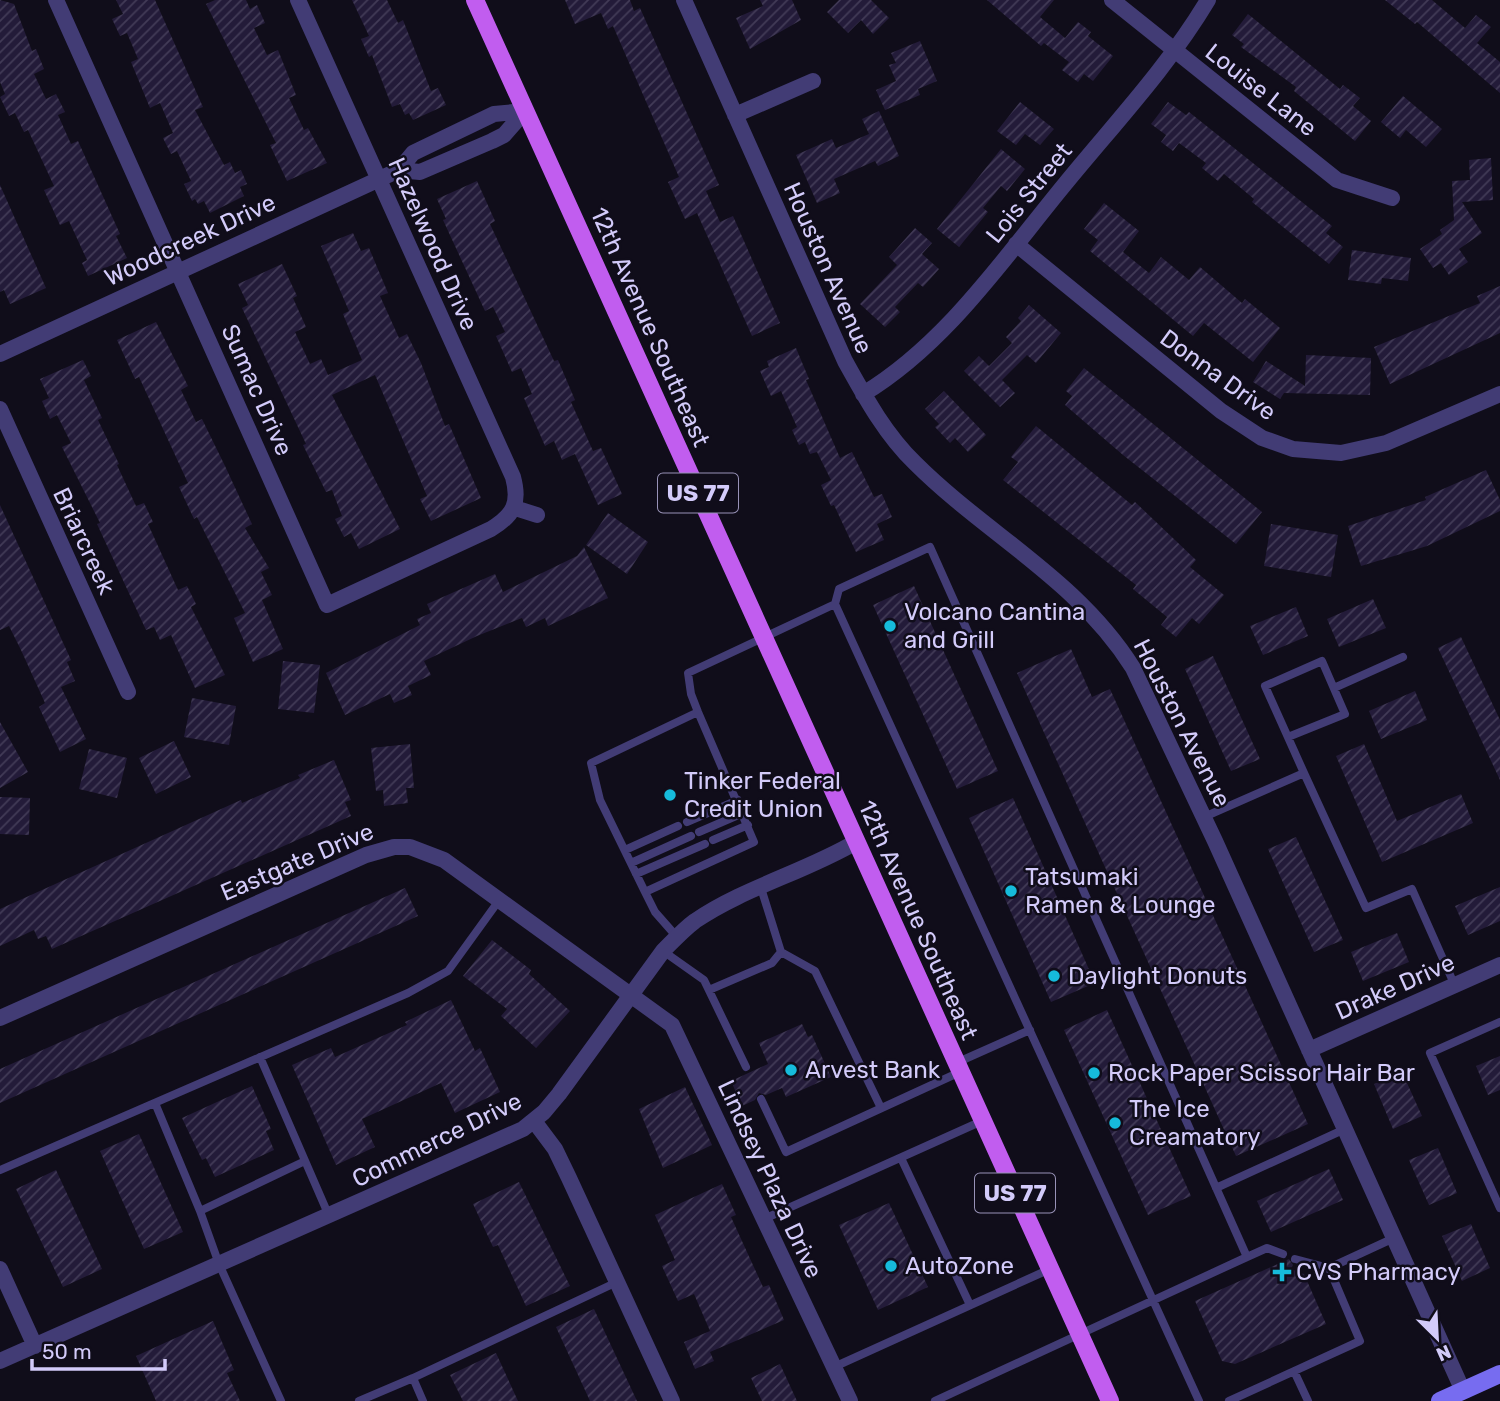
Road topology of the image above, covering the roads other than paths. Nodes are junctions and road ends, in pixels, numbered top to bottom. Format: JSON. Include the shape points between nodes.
{"nodes":[{"id":1,"x":56,"y":0,"type":"edge"},
{"id":2,"x":298,"y":0,"type":"edge"},
{"id":3,"x":475,"y":0,"type":"edge"},
{"id":4,"x":684,"y":0,"type":"edge"},
{"id":5,"x":1112,"y":0,"type":"edge"},
{"id":6,"x":1208,"y":0,"type":"edge"},
{"id":7,"x":1175,"y":51,"type":"junction"},
{"id":8,"x":813,"y":81,"type":"dead end"},
{"id":9,"x":525,"y":111,"type":"junction"},
{"id":10,"x":735,"y":116,"type":"junction"},
{"id":11,"x":400,"y":170,"type":"junction"},
{"id":12,"x":379,"y":179,"type":"junction"},
{"id":13,"x":1392,"y":198,"type":"dead end"},
{"id":14,"x":1016,"y":244,"type":"junction"},
{"id":15,"x":177,"y":271,"type":"junction"},
{"id":16,"x":0,"y":354,"type":"edge"},
{"id":17,"x":863,"y":394,"type":"junction"},
{"id":18,"x":1500,"y":394,"type":"edge"},
{"id":19,"x":0,"y":409,"type":"edge"},
{"id":20,"x":515,"y":508,"type":"junction"},
{"id":21,"x":537,"y":515,"type":"dead end"},
{"id":22,"x":835,"y":604,"type":"junction"},
{"id":23,"x":763,"y":637,"type":"junction"},
{"id":24,"x":1403,"y":657,"type":"dead end"},
{"id":25,"x":1334,"y":688,"type":"junction"},
{"id":26,"x":128,"y":692,"type":"dead end"},
{"id":27,"x":698,"y":712,"type":"junction"},
{"id":28,"x":1288,"y":737,"type":"junction"},
{"id":29,"x":1304,"y":774,"type":"junction"},
{"id":30,"x":738,"y":800,"type":"junction"},
{"id":31,"x":743,"y":813,"type":"junction"},
{"id":32,"x":1204,"y":817,"type":"junction"},
{"id":33,"x":687,"y":822,"type":"dead end"},
{"id":34,"x":748,"y":825,"type":"junction"},
{"id":35,"x":678,"y":826,"type":"dead end"},
{"id":36,"x":856,"y":842,"type":"junction"},
{"id":37,"x":625,"y":850,"type":"junction"},
{"id":38,"x":631,"y":863,"type":"junction"},
{"id":39,"x":636,"y":874,"type":"junction"},
{"id":40,"x":761,"y":888,"type":"junction"},
{"id":41,"x":645,"y":892,"type":"junction"},
{"id":42,"x":500,"y":899,"type":"junction"},
{"id":43,"x":677,"y":937,"type":"junction"},
{"id":44,"x":663,"y":951,"type":"junction"},
{"id":45,"x":781,"y":952,"type":"junction"},
{"id":46,"x":1500,"y":965,"type":"edge"},
{"id":47,"x":1455,"y":986,"type":"junction"},
{"id":48,"x":709,"y":990,"type":"junction"},
{"id":49,"x":630,"y":994,"type":"junction"},
{"id":50,"x":0,"y":1018,"type":"edge"},
{"id":51,"x":1500,"y":1022,"type":"edge"},
{"id":52,"x":1030,"y":1030,"type":"junction"},
{"id":53,"x":1309,"y":1050,"type":"junction"},
{"id":54,"x":260,"y":1057,"type":"junction"},
{"id":55,"x":746,"y":1067,"type":"dead end"},
{"id":56,"x":958,"y":1067,"type":"junction"},
{"id":57,"x":761,"y":1099,"type":"dead end"},
{"id":58,"x":155,"y":1103,"type":"junction"},
{"id":59,"x":881,"y":1108,"type":"junction"},
{"id":60,"x":534,"y":1121,"type":"junction"},
{"id":61,"x":982,"y":1121,"type":"junction"},
{"id":62,"x":1345,"y":1129,"type":"junction"},
{"id":63,"x":901,"y":1158,"type":"junction"},
{"id":64,"x":305,"y":1161,"type":"junction"},
{"id":65,"x":0,"y":1170,"type":"edge"},
{"id":66,"x":1216,"y":1188,"type":"junction"},
{"id":67,"x":1500,"y":1208,"type":"edge"},
{"id":68,"x":200,"y":1211,"type":"junction"},
{"id":69,"x":329,"y":1216,"type":"junction"},
{"id":70,"x":764,"y":1219,"type":"junction"},
{"id":71,"x":1394,"y":1238,"type":"junction"},
{"id":72,"x":1283,"y":1254,"type":"dead end"},
{"id":73,"x":1247,"y":1257,"type":"junction"},
{"id":74,"x":1295,"y":1259,"type":"dead end"},
{"id":75,"x":219,"y":1264,"type":"junction"},
{"id":76,"x":1329,"y":1268,"type":"junction"},
{"id":77,"x":0,"y":1269,"type":"edge"},
{"id":78,"x":1050,"y":1269,"type":"junction"},
{"id":79,"x":617,"y":1282,"type":"junction"},
{"id":80,"x":1153,"y":1301,"type":"junction"},
{"id":81,"x":970,"y":1305,"type":"junction"},
{"id":82,"x":1080,"y":1335,"type":"junction"},
{"id":83,"x":35,"y":1346,"type":"junction"},
{"id":84,"x":0,"y":1362,"type":"edge"},
{"id":85,"x":834,"y":1367,"type":"junction"},
{"id":86,"x":1294,"y":1371,"type":"junction"},
{"id":87,"x":1500,"y":1374,"type":"edge"},
{"id":88,"x":413,"y":1378,"type":"junction"},
{"id":89,"x":1463,"y":1391,"type":"junction"},
{"id":90,"x":281,"y":1401,"type":"edge"},
{"id":91,"x":358,"y":1401,"type":"edge"},
{"id":92,"x":423,"y":1401,"type":"edge"},
{"id":93,"x":671,"y":1401,"type":"edge"},
{"id":94,"x":850,"y":1401,"type":"edge"},
{"id":95,"x":935,"y":1401,"type":"edge"},
{"id":96,"x":1110,"y":1401,"type":"edge"},
{"id":97,"x":1199,"y":1401,"type":"edge"},
{"id":98,"x":1229,"y":1401,"type":"edge"},
{"id":99,"x":1308,"y":1401,"type":"edge"},
{"id":100,"x":1440,"y":1401,"type":"edge"}],
"edges":[{"from":1,"to":15,"type":"street","name":"Sumac Drive"},
{"from":2,"to":12,"type":"street","name":"Hazelwood Drive"},
{"from":3,"to":9,"type":"main road","name":"12th Avenue Southeast","number":"US 77"},
{"from":4,"to":10,"type":"street","name":"Houston Avenue"},
{"from":5,"to":7,"type":"street","name":"Louise Lane"},
{"from":6,"to":7,"type":"street","name":"Lois Street"},
{"from":7,"to":13,"type":"street","name":"Louise Lane","via":[[1338,180]]},
{"from":7,"to":14,"type":"street","name":"Lois Street"},
{"from":8,"to":10,"type":"street"},
{"from":9,"to":11,"type":"street","name":"Woodcreek Drive","via":[[494,114],[413,153]]},
{"from":9,"to":11,"type":"street","name":"Woodcreek Drive","via":[[505,135],[421,172]]},
{"from":9,"to":23,"type":"main road","name":"12th Avenue Southeast","number":"US 77"},
{"from":10,"to":17,"type":"street","name":"Houston Avenue"},
{"from":11,"to":12,"type":"street","name":"Woodcreek Drive"},
{"from":12,"to":15,"type":"street","name":"Woodcreek Drive"},
{"from":12,"to":20,"type":"street","name":"Hazelwood Drive","via":[[513,477]]},
{"from":14,"to":17,"type":"street","name":"Lois Street","via":[[935,336]]},
{"from":14,"to":18,"type":"street","name":"Donna Drive","via":[[1221,411],[1284,446],[1326,453],[1365,449]]},
{"from":15,"to":16,"type":"street","name":"Woodcreek Drive"},
{"from":15,"to":20,"type":"street","name":"Sumac Drive","via":[[327,605],[491,529]]},
{"from":17,"to":32,"type":"street","name":"Houston Avenue","via":[[913,462],[1065,587],[1119,646]]},
{"from":19,"to":26,"type":"street","name":"Briarcreek"},
{"from":20,"to":21,"type":"street"},
{"from":22,"to":23,"type":"lane"},
{"from":22,"to":52,"type":"lane"},
{"from":22,"to":66,"type":"lane","via":[[839,589],[930,547]]},
{"from":23,"to":27,"type":"lane","via":[[688,673]]},
{"from":23,"to":36,"type":"main road","name":"12th Avenue Southeast","number":"US 77"},
{"from":24,"to":25,"type":"lane"},
{"from":25,"to":28,"type":"lane","via":[[1345,714]]},
{"from":25,"to":28,"type":"lane","via":[[1322,662],[1265,685]]},
{"from":27,"to":30,"type":"lane"},
{"from":27,"to":37,"type":"lane","via":[[591,763],[600,800]]},
{"from":28,"to":29,"type":"lane"},
{"from":29,"to":32,"type":"lane"},
{"from":29,"to":47,"type":"lane","via":[[1366,908],[1412,889]]},
{"from":30,"to":31,"type":"lane"},
{"from":30,"to":33,"type":"lane"},
{"from":31,"to":34,"type":"lane"},
{"from":31,"to":38,"type":"lane"},
{"from":32,"to":53,"type":"street","name":"Houston Avenue"},
{"from":34,"to":39,"type":"lane"},
{"from":34,"to":41,"type":"lane","via":[[754,842]]},
{"from":35,"to":37,"type":"lane"},
{"from":36,"to":40,"type":"street","name":"Commerce Drive"},
{"from":36,"to":56,"type":"main road","name":"12th Avenue Southeast","number":"US 77"},
{"from":37,"to":38,"type":"lane"},
{"from":38,"to":39,"type":"lane"},
{"from":39,"to":41,"type":"lane"},
{"from":40,"to":43,"type":"street","name":"Commerce Drive","via":[[695,921]]},
{"from":40,"to":45,"type":"lane"},
{"from":41,"to":43,"type":"lane"},
{"from":42,"to":49,"type":"street","name":"Eastgate Drive"},
{"from":42,"to":50,"type":"street","name":"Eastgate Drive","via":[[435,856],[394,847],[366,855]]},
{"from":42,"to":54,"type":"lane","via":[[448,971]]},
{"from":43,"to":44,"type":"street","name":"Commerce Drive"},
{"from":44,"to":48,"type":"lane","via":[[704,979]]},
{"from":44,"to":49,"type":"street","name":"Commerce Drive"},
{"from":45,"to":48,"type":"lane","via":[[772,963]]},
{"from":45,"to":59,"type":"lane","via":[[815,971]]},
{"from":46,"to":47,"type":"street","name":"Drake Drive"},
{"from":47,"to":53,"type":"street","name":"Drake Drive"},
{"from":48,"to":55,"type":"lane"},
{"from":49,"to":60,"type":"street","name":"Commerce Drive","via":[[559,1094]]},
{"from":49,"to":70,"type":"street","name":"Lindsey Plaza Drive","via":[[673,1025]]},
{"from":51,"to":67,"type":"lane","via":[[1430,1053]]},
{"from":52,"to":56,"type":"lane"},
{"from":52,"to":80,"type":"lane"},
{"from":53,"to":62,"type":"street","name":"Houston Avenue"},
{"from":54,"to":58,"type":"lane"},
{"from":54,"to":64,"type":"lane"},
{"from":56,"to":59,"type":"lane"},
{"from":56,"to":61,"type":"main road","name":"12th Avenue Southeast","number":"US 77"},
{"from":57,"to":59,"type":"lane","via":[[786,1152]]},
{"from":58,"to":65,"type":"lane"},
{"from":58,"to":68,"type":"lane"},
{"from":60,"to":69,"type":"street","name":"Commerce Drive"},
{"from":60,"to":79,"type":"street","via":[[555,1149]]},
{"from":61,"to":63,"type":"lane"},
{"from":61,"to":78,"type":"main road","name":"12th Avenue Southeast","number":"US 77"},
{"from":62,"to":66,"type":"lane"},
{"from":62,"to":71,"type":"street","name":"Houston Avenue"},
{"from":63,"to":70,"type":"lane"},
{"from":63,"to":81,"type":"lane"},
{"from":64,"to":68,"type":"lane"},
{"from":64,"to":69,"type":"lane"},
{"from":66,"to":73,"type":"lane"},
{"from":68,"to":75,"type":"lane"},
{"from":69,"to":75,"type":"street","name":"Commerce Drive"},
{"from":70,"to":85,"type":"street","name":"Lindsey Plaza Drive"},
{"from":71,"to":76,"type":"lane"},
{"from":71,"to":89,"type":"street","name":"Houston Avenue"},
{"from":72,"to":73,"type":"lane","via":[[1267,1248]]},
{"from":73,"to":80,"type":"lane"},
{"from":74,"to":76,"type":"lane"},
{"from":75,"to":83,"type":"street","name":"Commerce Drive"},
{"from":75,"to":90,"type":"lane"},
{"from":76,"to":86,"type":"lane","via":[[1360,1341]]},
{"from":77,"to":83,"type":"street"},
{"from":78,"to":81,"type":"lane"},
{"from":78,"to":82,"type":"main road","name":"12th Avenue Southeast","number":"US 77"},
{"from":79,"to":88,"type":"lane"},
{"from":79,"to":93,"type":"street"},
{"from":80,"to":82,"type":"lane"},
{"from":80,"to":97,"type":"lane"},
{"from":81,"to":85,"type":"lane"},
{"from":82,"to":95,"type":"lane"},
{"from":82,"to":96,"type":"main road","name":"12th Avenue Southeast","number":"US 77"},
{"from":83,"to":84,"type":"street","name":"Commerce Drive"},
{"from":85,"to":94,"type":"street","name":"Lindsey Plaza Drive"},
{"from":86,"to":98,"type":"lane"},
{"from":86,"to":99,"type":"lane"},
{"from":87,"to":89,"type":"main road"},
{"from":88,"to":91,"type":"lane"},
{"from":88,"to":92,"type":"lane"},
{"from":89,"to":100,"type":"main road"}]}
